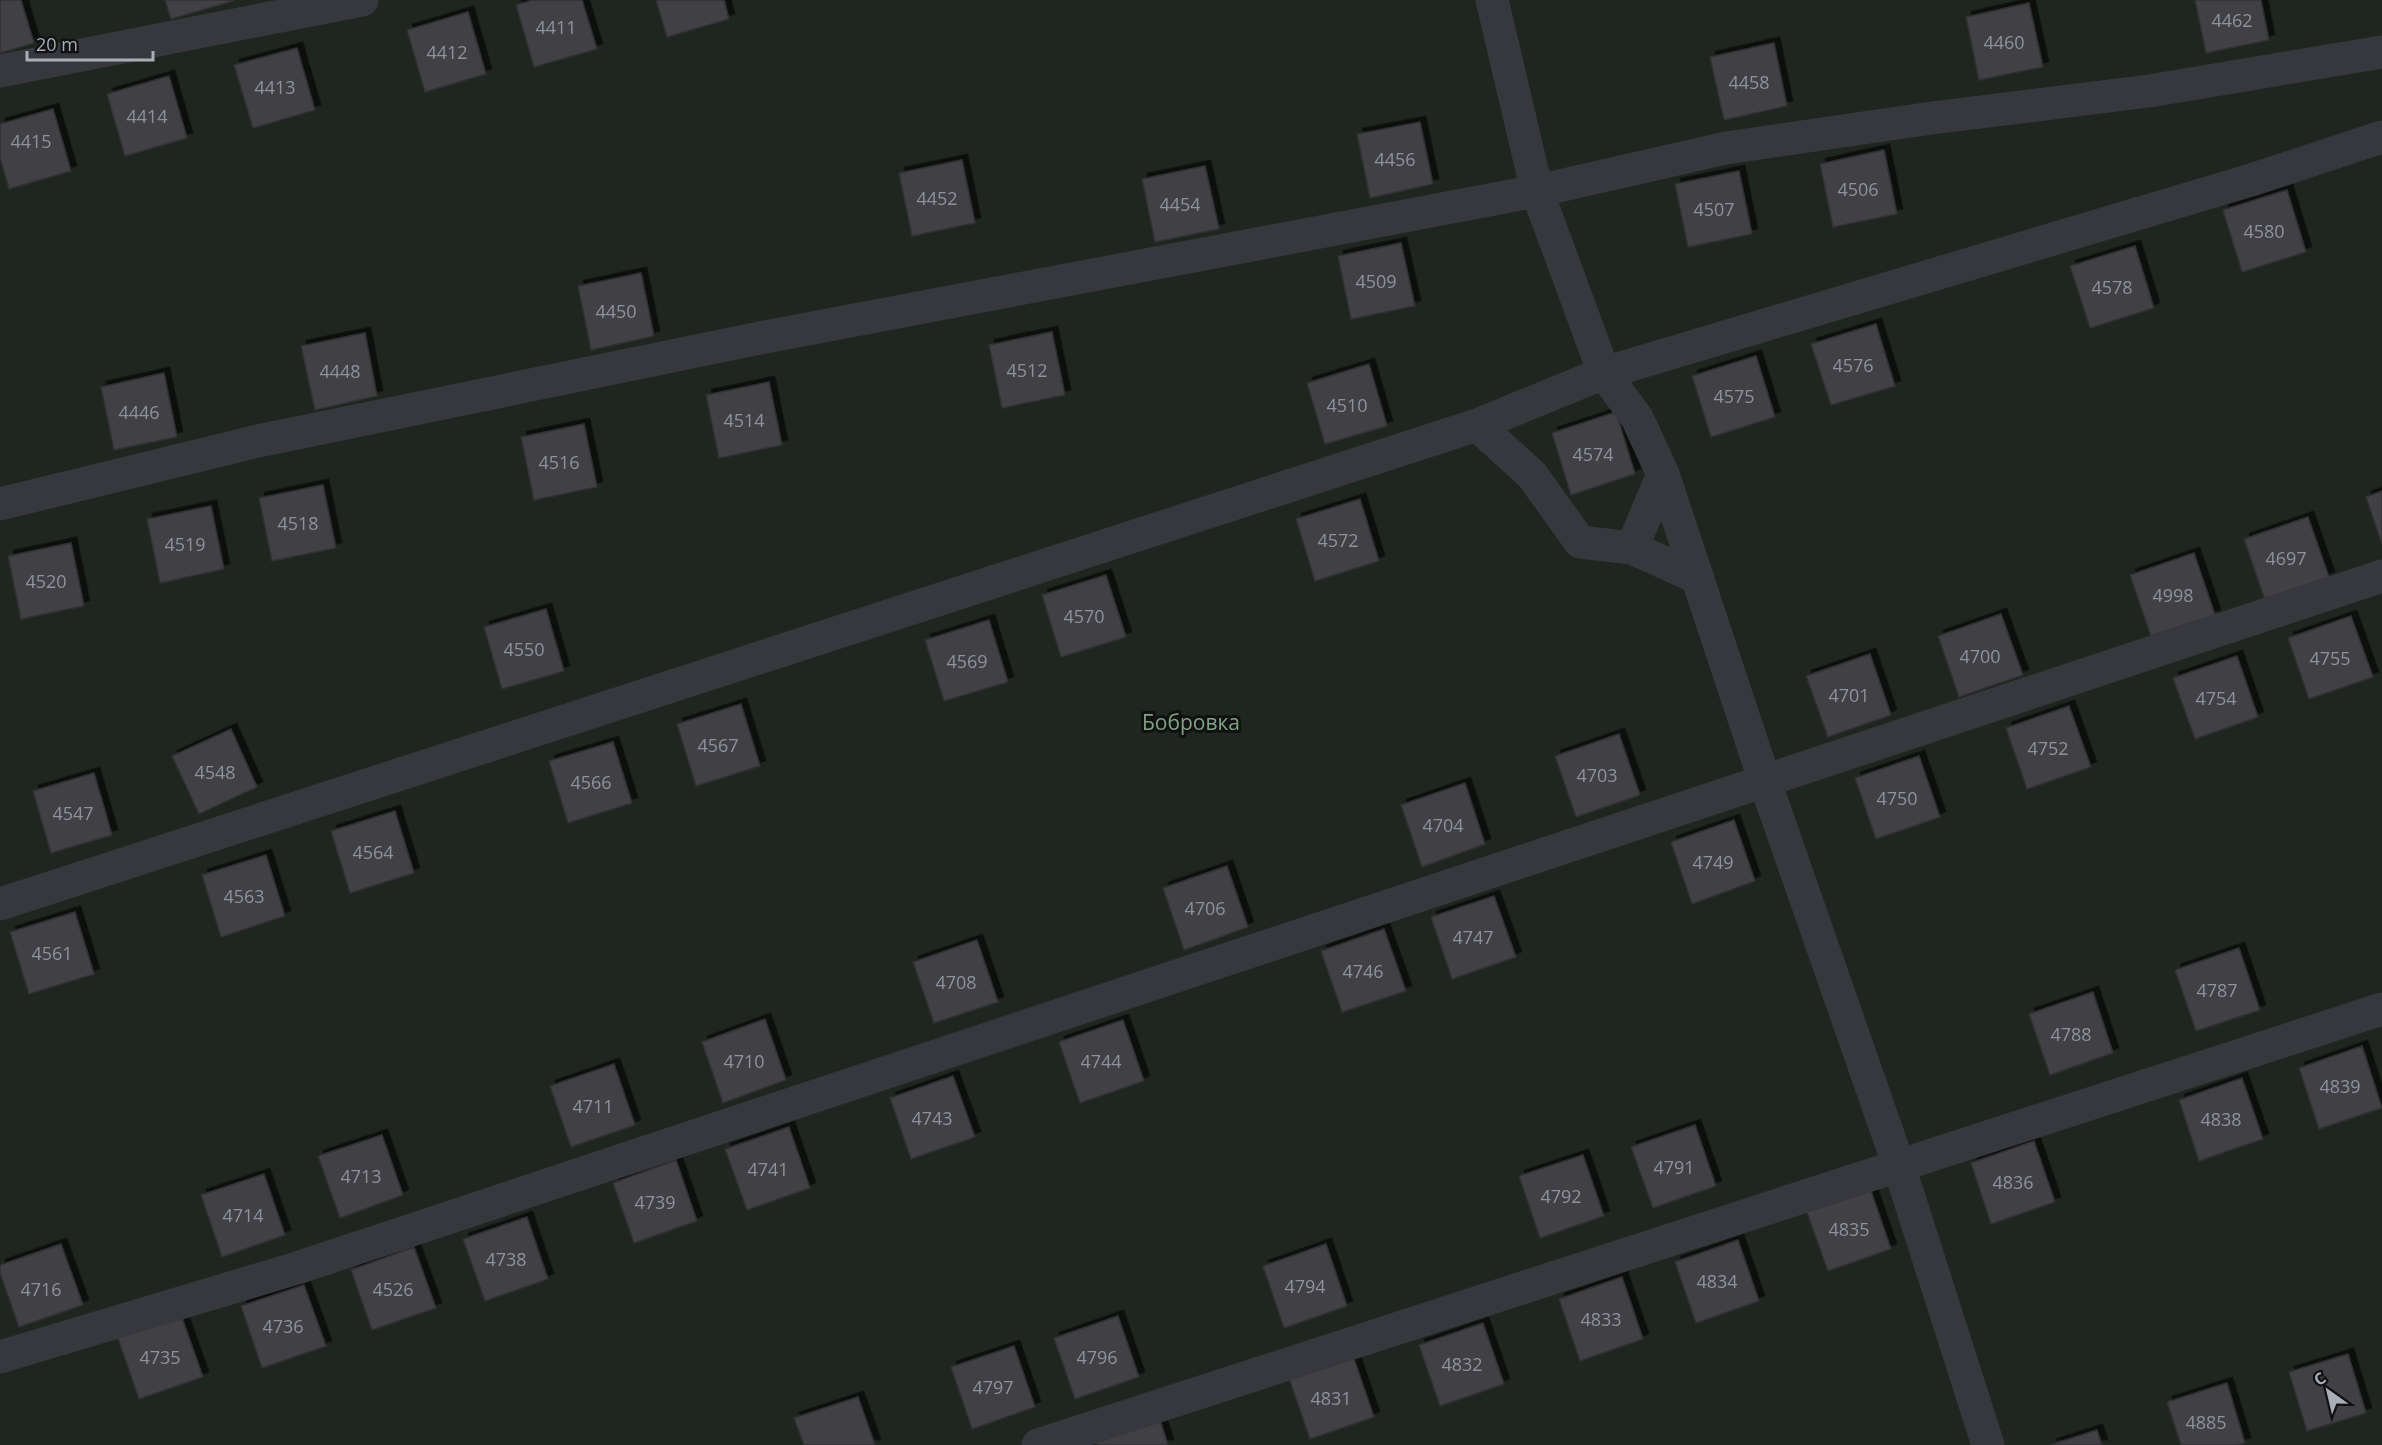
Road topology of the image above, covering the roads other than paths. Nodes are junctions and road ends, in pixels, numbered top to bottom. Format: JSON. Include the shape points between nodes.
{"nodes":[{"id":1,"x":362,"y":0,"type":"edge"},
{"id":2,"x":1492,"y":0,"type":"edge"},
{"id":3,"x":2382,"y":52,"type":"edge"},
{"id":4,"x":0,"y":71,"type":"edge"},
{"id":5,"x":2382,"y":137,"type":"edge"},
{"id":6,"x":1537,"y":191,"type":"junction"},
{"id":7,"x":1604,"y":373,"type":"junction"},
{"id":8,"x":1477,"y":425,"type":"junction"},
{"id":9,"x":1663,"y":474,"type":"junction"},
{"id":10,"x":0,"y":504,"type":"edge"},
{"id":11,"x":1632,"y":548,"type":"junction"},
{"id":12,"x":2382,"y":576,"type":"edge"},
{"id":13,"x":1698,"y":578,"type":"junction"},
{"id":14,"x":1765,"y":782,"type":"junction"},
{"id":15,"x":0,"y":904,"type":"edge"},
{"id":16,"x":2382,"y":1009,"type":"edge"},
{"id":17,"x":1899,"y":1166,"type":"junction"},
{"id":18,"x":0,"y":1357,"type":"edge"},
{"id":19,"x":1038,"y":1445,"type":"edge"},
{"id":20,"x":1988,"y":1445,"type":"edge"}],
"edges":[{"from":1,"to":4,"type":"street"},
{"from":2,"to":6,"type":"street"},
{"from":3,"to":6,"type":"street","via":[[2149,91],[1725,148]]},
{"from":5,"to":7,"type":"street","via":[[2251,180]]},
{"from":6,"to":7,"type":"street"},
{"from":6,"to":10,"type":"street","via":[[765,337],[258,441]]},
{"from":7,"to":8,"type":"street"},
{"from":7,"to":9,"type":"street","via":[[1637,418]]},
{"from":8,"to":11,"type":"street","via":[[1532,475],[1580,542]]},
{"from":8,"to":15,"type":"street"},
{"from":9,"to":11,"type":"street"},
{"from":9,"to":13,"type":"street"},
{"from":11,"to":13,"type":"street"},
{"from":12,"to":14,"type":"street"},
{"from":13,"to":14,"type":"street"},
{"from":14,"to":17,"type":"street"},
{"from":14,"to":18,"type":"street","via":[[297,1268]]},
{"from":16,"to":17,"type":"street"},
{"from":17,"to":19,"type":"street"},
{"from":17,"to":20,"type":"street"}]}
